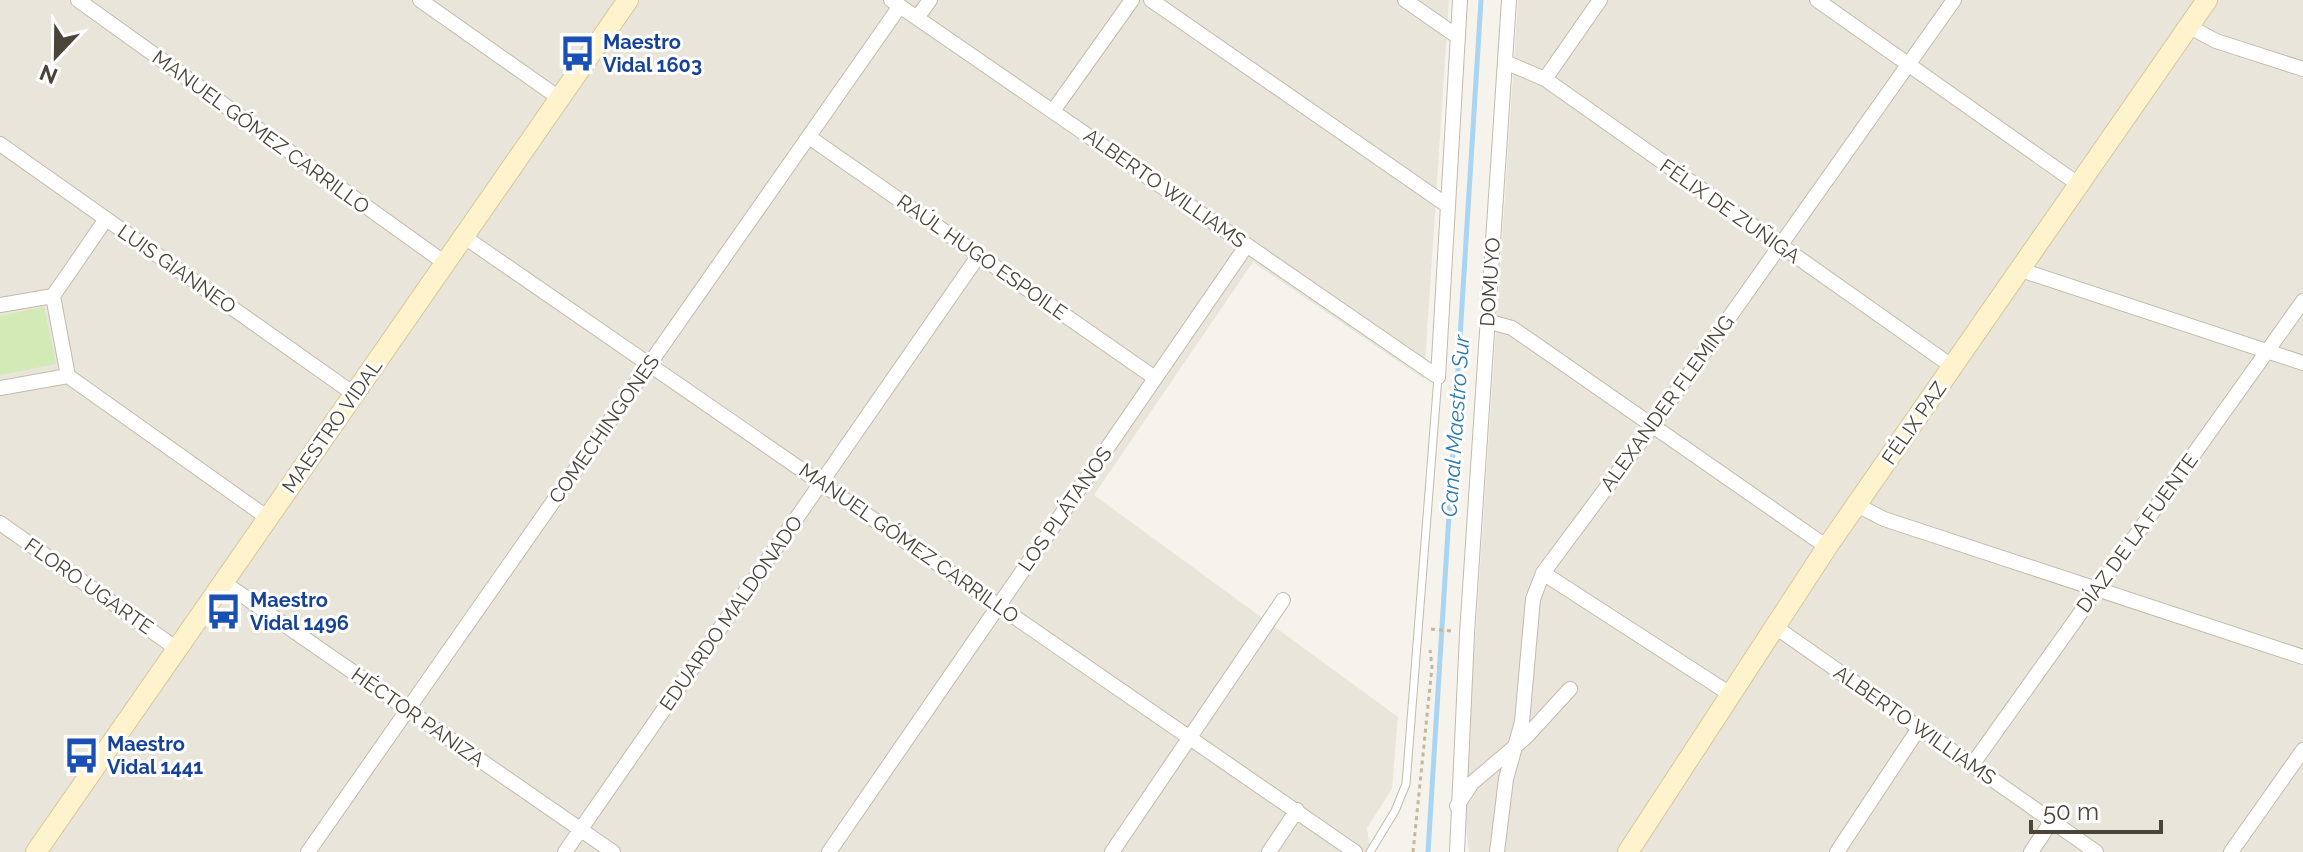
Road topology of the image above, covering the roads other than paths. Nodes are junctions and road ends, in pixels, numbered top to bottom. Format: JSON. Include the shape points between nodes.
{"nodes":[{"id":1,"x":78,"y":0,"type":"edge"},
{"id":2,"x":420,"y":0,"type":"edge"},
{"id":3,"x":628,"y":0,"type":"edge"},
{"id":4,"x":930,"y":0,"type":"edge"},
{"id":5,"x":1132,"y":0,"type":"edge"},
{"id":6,"x":1151,"y":0,"type":"edge"},
{"id":7,"x":1405,"y":0,"type":"edge"},
{"id":8,"x":1460,"y":0,"type":"edge"},
{"id":9,"x":1509,"y":0,"type":"edge"},
{"id":10,"x":1600,"y":0,"type":"edge"},
{"id":11,"x":1817,"y":0,"type":"edge"},
{"id":12,"x":1954,"y":0,"type":"edge"},
{"id":13,"x":896,"y":3,"type":"edge"},
{"id":14,"x":2199,"y":3,"type":"edge"},
{"id":15,"x":917,"y":18,"type":"junction"},
{"id":16,"x":2188,"y":26,"type":"junction"},
{"id":17,"x":1458,"y":37,"type":"junction"},
{"id":18,"x":1505,"y":62,"type":"junction"},
{"id":19,"x":1910,"y":65,"type":"junction"},
{"id":20,"x":2303,"y":69,"type":"edge"},
{"id":21,"x":1545,"y":79,"type":"junction"},
{"id":22,"x":559,"y":98,"type":"junction"},
{"id":23,"x":1053,"y":111,"type":"junction"},
{"id":24,"x":809,"y":137,"type":"junction"},
{"id":25,"x":0,"y":144,"type":"edge"},
{"id":26,"x":2078,"y":184,"type":"junction"},
{"id":27,"x":1448,"y":206,"type":"junction"},
{"id":28,"x":106,"y":219,"type":"junction"},
{"id":29,"x":463,"y":236,"type":"junction"},
{"id":30,"x":1247,"y":245,"type":"junction"},
{"id":31,"x":1780,"y":248,"type":"junction"},
{"id":32,"x":979,"y":255,"type":"junction"},
{"id":33,"x":445,"y":263,"type":"junction"},
{"id":34,"x":2021,"y":270,"type":"junction"},
{"id":35,"x":53,"y":296,"type":"junction"},
{"id":36,"x":2303,"y":301,"type":"edge"},
{"id":37,"x":0,"y":305,"type":"edge"},
{"id":38,"x":1487,"y":321,"type":"junction"},
{"id":39,"x":2267,"y":351,"type":"junction"},
{"id":40,"x":2303,"y":363,"type":"edge"},
{"id":41,"x":649,"y":365,"type":"junction"},
{"id":42,"x":1953,"y":367,"type":"junction"},
{"id":43,"x":68,"y":376,"type":"junction"},
{"id":44,"x":1438,"y":377,"type":"junction"},
{"id":45,"x":1155,"y":378,"type":"junction"},
{"id":46,"x":0,"y":388,"type":"edge"},
{"id":47,"x":354,"y":394,"type":"junction"},
{"id":48,"x":1653,"y":425,"type":"junction"},
{"id":49,"x":821,"y":483,"type":"junction"},
{"id":50,"x":1857,"y":505,"type":"junction"},
{"id":51,"x":268,"y":518,"type":"junction"},
{"id":52,"x":0,"y":523,"type":"edge"},
{"id":53,"x":1827,"y":547,"type":"junction"},
{"id":54,"x":1543,"y":573,"type":"junction"},
{"id":55,"x":223,"y":582,"type":"junction"},
{"id":56,"x":2097,"y":589,"type":"junction"},
{"id":57,"x":1283,"y":600,"type":"dead end"},
{"id":58,"x":999,"y":605,"type":"junction"},
{"id":59,"x":1774,"y":626,"type":"junction"},
{"id":60,"x":177,"y":649,"type":"junction"},
{"id":61,"x":2303,"y":657,"type":"edge"},
{"id":62,"x":1570,"y":689,"type":"dead end"},
{"id":63,"x":1730,"y":694,"type":"junction"},
{"id":64,"x":407,"y":710,"type":"junction"},
{"id":65,"x":1919,"y":728,"type":"junction"},
{"id":66,"x":1192,"y":737,"type":"junction"},
{"id":67,"x":1516,"y":746,"type":"junction"},
{"id":68,"x":2303,"y":750,"type":"edge"},
{"id":69,"x":1972,"y":765,"type":"junction"},
{"id":70,"x":1457,"y":807,"type":"junction"},
{"id":71,"x":1297,"y":810,"type":"junction"},
{"id":72,"x":2051,"y":822,"type":"junction"},
{"id":73,"x":581,"y":830,"type":"junction"},
{"id":74,"x":36,"y":852,"type":"edge"},
{"id":75,"x":308,"y":852,"type":"edge"},
{"id":76,"x":565,"y":852,"type":"edge"},
{"id":77,"x":613,"y":852,"type":"edge"},
{"id":78,"x":829,"y":852,"type":"edge"},
{"id":79,"x":1112,"y":852,"type":"edge"},
{"id":80,"x":1269,"y":852,"type":"edge"},
{"id":81,"x":1355,"y":852,"type":"edge"},
{"id":82,"x":1370,"y":852,"type":"edge"},
{"id":83,"x":1457,"y":852,"type":"edge"},
{"id":84,"x":1497,"y":852,"type":"edge"},
{"id":85,"x":1628,"y":852,"type":"edge"},
{"id":86,"x":1837,"y":852,"type":"edge"},
{"id":87,"x":2031,"y":852,"type":"edge"},
{"id":88,"x":2096,"y":852,"type":"edge"},
{"id":89,"x":2231,"y":852,"type":"edge"}],
"edges":[{"from":1,"to":33,"type":"street","name":"MANUEL GÓMEZ CARRILLO"},
{"from":2,"to":22,"type":"street"},
{"from":3,"to":22,"type":"main road","name":"MAESTRO VIDAL"},
{"from":4,"to":15,"type":"street"},
{"from":5,"to":23,"type":"street"},
{"from":6,"to":27,"type":"street"},
{"from":7,"to":17,"type":"street"},
{"from":8,"to":17,"type":"street"},
{"from":9,"to":18,"type":"street","name":"DOMUYO"},
{"from":10,"to":21,"type":"street"},
{"from":11,"to":19,"type":"street"},
{"from":12,"to":19,"type":"street","name":"ALEXANDER FLEMING"},
{"from":13,"to":15,"type":"street","name":"ALBERTO WILLIAMS"},
{"from":13,"to":24,"type":"street","name":"COMECHINGONES"},
{"from":14,"to":16,"type":"main road","name":"FÉLIX PAZ"},
{"from":15,"to":23,"type":"street","name":"ALBERTO WILLIAMS"},
{"from":16,"to":20,"type":"street","via":[[2216,41]]},
{"from":16,"to":26,"type":"main road","name":"FÉLIX PAZ"},
{"from":17,"to":27,"type":"street"},
{"from":18,"to":21,"type":"street","name":"FÉLIX DE ZUÑIGA"},
{"from":18,"to":38,"type":"street","name":"DOMUYO"},
{"from":19,"to":26,"type":"street"},
{"from":19,"to":31,"type":"street","name":"ALEXANDER FLEMING"},
{"from":21,"to":31,"type":"street","name":"FÉLIX DE ZUÑIGA"},
{"from":22,"to":29,"type":"main road","name":"MAESTRO VIDAL"},
{"from":23,"to":30,"type":"street","name":"ALBERTO WILLIAMS"},
{"from":24,"to":32,"type":"street","name":"RAÚL HUGO ESPOILE"},
{"from":24,"to":41,"type":"street","name":"COMECHINGONES"},
{"from":25,"to":28,"type":"street","name":"LUIS GIANNEO"},
{"from":26,"to":34,"type":"main road","name":"FÉLIX PAZ"},
{"from":27,"to":44,"type":"street"},
{"from":28,"to":35,"type":"street"},
{"from":28,"to":47,"type":"street","name":"LUIS GIANNEO"},
{"from":29,"to":33,"type":"main road","name":"MAESTRO VIDAL"},
{"from":29,"to":41,"type":"street","name":"MANUEL GÓMEZ CARRILLO"},
{"from":30,"to":44,"type":"street","name":"ALBERTO WILLIAMS"},
{"from":30,"to":45,"type":"street","name":"LOS PLÁTANOS"},
{"from":31,"to":42,"type":"street","name":"FÉLIX DE ZUÑIGA"},
{"from":31,"to":48,"type":"street","name":"ALEXANDER FLEMING"},
{"from":32,"to":45,"type":"street","name":"RAÚL HUGO ESPOILE"},
{"from":32,"to":49,"type":"street","name":"EDUARDO MALDONADO"},
{"from":33,"to":47,"type":"main road","name":"MAESTRO VIDAL"},
{"from":34,"to":39,"type":"street"},
{"from":34,"to":42,"type":"main road","name":"FÉLIX PAZ"},
{"from":35,"to":37,"type":"street"},
{"from":35,"to":43,"type":"street"},
{"from":36,"to":39,"type":"street","name":"DÍAZ DE LA FUENTE"},
{"from":38,"to":48,"type":"street","via":[[1512,328]]},
{"from":38,"to":70,"type":"street","name":"DOMUYO"},
{"from":39,"to":40,"type":"street"},
{"from":39,"to":56,"type":"street","name":"DÍAZ DE LA FUENTE"},
{"from":41,"to":49,"type":"street","name":"MANUEL GÓMEZ CARRILLO"},
{"from":41,"to":64,"type":"street","name":"COMECHINGONES"},
{"from":42,"to":50,"type":"main road","name":"FÉLIX PAZ"},
{"from":43,"to":46,"type":"street"},
{"from":43,"to":51,"type":"street"},
{"from":44,"to":82,"type":"lane","via":[[1406,784]]},
{"from":45,"to":58,"type":"street","name":"LOS PLÁTANOS"},
{"from":47,"to":51,"type":"main road","name":"MAESTRO VIDAL"},
{"from":48,"to":53,"type":"street"},
{"from":48,"to":54,"type":"street","name":"ALEXANDER FLEMING"},
{"from":49,"to":58,"type":"street","name":"MANUEL GÓMEZ CARRILLO"},
{"from":49,"to":73,"type":"street","name":"EDUARDO MALDONADO"},
{"from":50,"to":53,"type":"main road","name":"FÉLIX PAZ"},
{"from":50,"to":56,"type":"street","via":[[1884,519]]},
{"from":51,"to":55,"type":"main road","name":"MAESTRO VIDAL"},
{"from":52,"to":60,"type":"street","name":"FLORO UGARTE"},
{"from":53,"to":59,"type":"main road","name":"FÉLIX PAZ"},
{"from":54,"to":63,"type":"street"},
{"from":54,"to":67,"type":"street","name":"ALEXANDER FLEMING","via":[[1533,599]]},
{"from":55,"to":60,"type":"main road","name":"MAESTRO VIDAL"},
{"from":55,"to":64,"type":"street","name":"HÉCTOR PANIZA"},
{"from":56,"to":61,"type":"street"},
{"from":56,"to":69,"type":"street","name":"DÍAZ DE LA FUENTE"},
{"from":57,"to":66,"type":"street"},
{"from":58,"to":66,"type":"street","name":"MANUEL GÓMEZ CARRILLO"},
{"from":58,"to":78,"type":"street","name":"LOS PLÁTANOS"},
{"from":59,"to":63,"type":"main road","name":"FÉLIX PAZ"},
{"from":59,"to":65,"type":"street","name":"ALBERTO WILLIAMS"},
{"from":60,"to":74,"type":"main road","name":"MAESTRO VIDAL"},
{"from":62,"to":67,"type":"street"},
{"from":63,"to":85,"type":"main road","name":"FÉLIX PAZ"},
{"from":64,"to":73,"type":"street","name":"HÉCTOR PANIZA"},
{"from":64,"to":75,"type":"street","name":"COMECHINGONES"},
{"from":65,"to":69,"type":"street","name":"ALBERTO WILLIAMS"},
{"from":65,"to":86,"type":"street"},
{"from":66,"to":71,"type":"street","name":"MANUEL GÓMEZ CARRILLO"},
{"from":66,"to":79,"type":"street"},
{"from":67,"to":70,"type":"street","via":[[1472,783]]},
{"from":67,"to":84,"type":"street","name":"ALEXANDER FLEMING","via":[[1506,779]]},
{"from":68,"to":89,"type":"street"},
{"from":69,"to":72,"type":"street","name":"ALBERTO WILLIAMS"},
{"from":70,"to":83,"type":"street","name":"DOMUYO"},
{"from":71,"to":80,"type":"street"},
{"from":71,"to":81,"type":"street","name":"MANUEL GÓMEZ CARRILLO"},
{"from":72,"to":87,"type":"street"},
{"from":72,"to":88,"type":"street","name":"ALBERTO WILLIAMS"},
{"from":73,"to":76,"type":"street","name":"EDUARDO MALDONADO"},
{"from":73,"to":77,"type":"street","name":"HÉCTOR PANIZA"}]}
